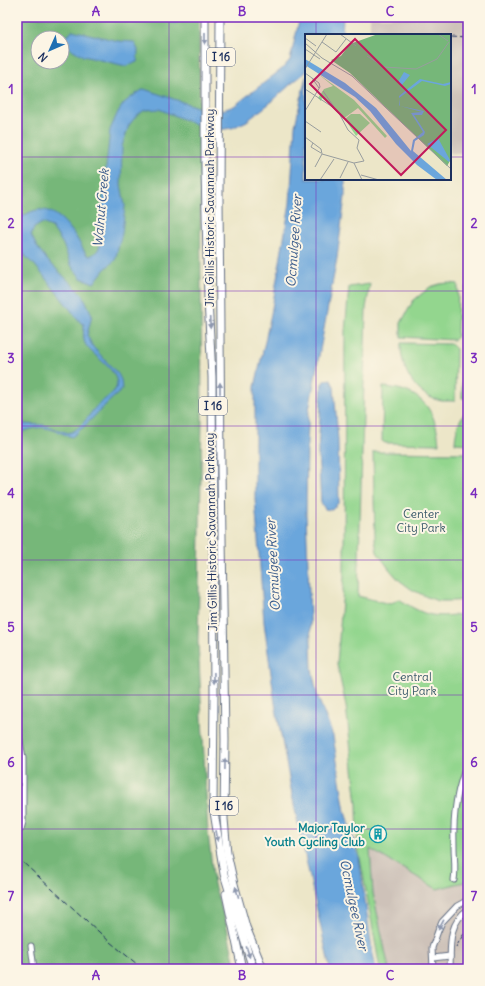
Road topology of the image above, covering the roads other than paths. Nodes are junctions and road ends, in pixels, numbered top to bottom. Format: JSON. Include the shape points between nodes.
{"nodes":[{"id":1,"x":205,"y":17,"type":"edge"},
{"id":2,"x":220,"y":17,"type":"edge"},
{"id":3,"x":17,"y":724,"type":"edge"},
{"id":4,"x":468,"y":763,"type":"edge"},
{"id":5,"x":21,"y":829,"type":"dead end"},
{"id":6,"x":224,"y":874,"type":"junction"},
{"id":7,"x":454,"y":880,"type":"dead end"},
{"id":8,"x":468,"y":900,"type":"edge"},
{"id":9,"x":468,"y":909,"type":"edge"},
{"id":10,"x":31,"y":946,"type":"dead end"},
{"id":11,"x":450,"y":956,"type":"junction"},
{"id":12,"x":433,"y":958,"type":"junction"},
{"id":13,"x":34,"y":969,"type":"edge"},
{"id":14,"x":242,"y":969,"type":"edge"},
{"id":15,"x":253,"y":969,"type":"edge"},
{"id":16,"x":263,"y":969,"type":"edge"},
{"id":17,"x":433,"y":969,"type":"edge"},
{"id":18,"x":450,"y":969,"type":"edge"}],
"edges":[{"from":1,"to":6,"type":"highway","name":"Jim Gillis Historic Savannah Parkway","number":"I 16","one_way":true,"via":[[205,172],[213,416],[213,806]]},
{"from":16,"to":2,"type":"highway","name":"Jim Gillis Historic Savannah Parkway","number":"I 16","one_way":true,"via":[[246,927],[234,884],[227,853],[224,819]]},
{"from":3,"to":5,"type":"street","via":[[23,758]]},
{"from":4,"to":7,"type":"street","via":[[460,785],[455,820]]},
{"from":6,"to":14,"type":"highway","via":[[226,898]]},
{"from":6,"to":15,"type":"highway","name":"Jim Gillis Historic Savannah Parkway","number":"I 16","one_way":true},
{"from":8,"to":12,"type":"street","one_way":true,"via":[[457,906],[442,922],[432,948]]},
{"from":9,"to":11,"type":"street","via":[[460,915],[453,928]]},
{"from":10,"to":13,"type":"street"},
{"from":11,"to":12,"type":"street"},
{"from":11,"to":18,"type":"street"},
{"from":12,"to":17,"type":"street"}]}
